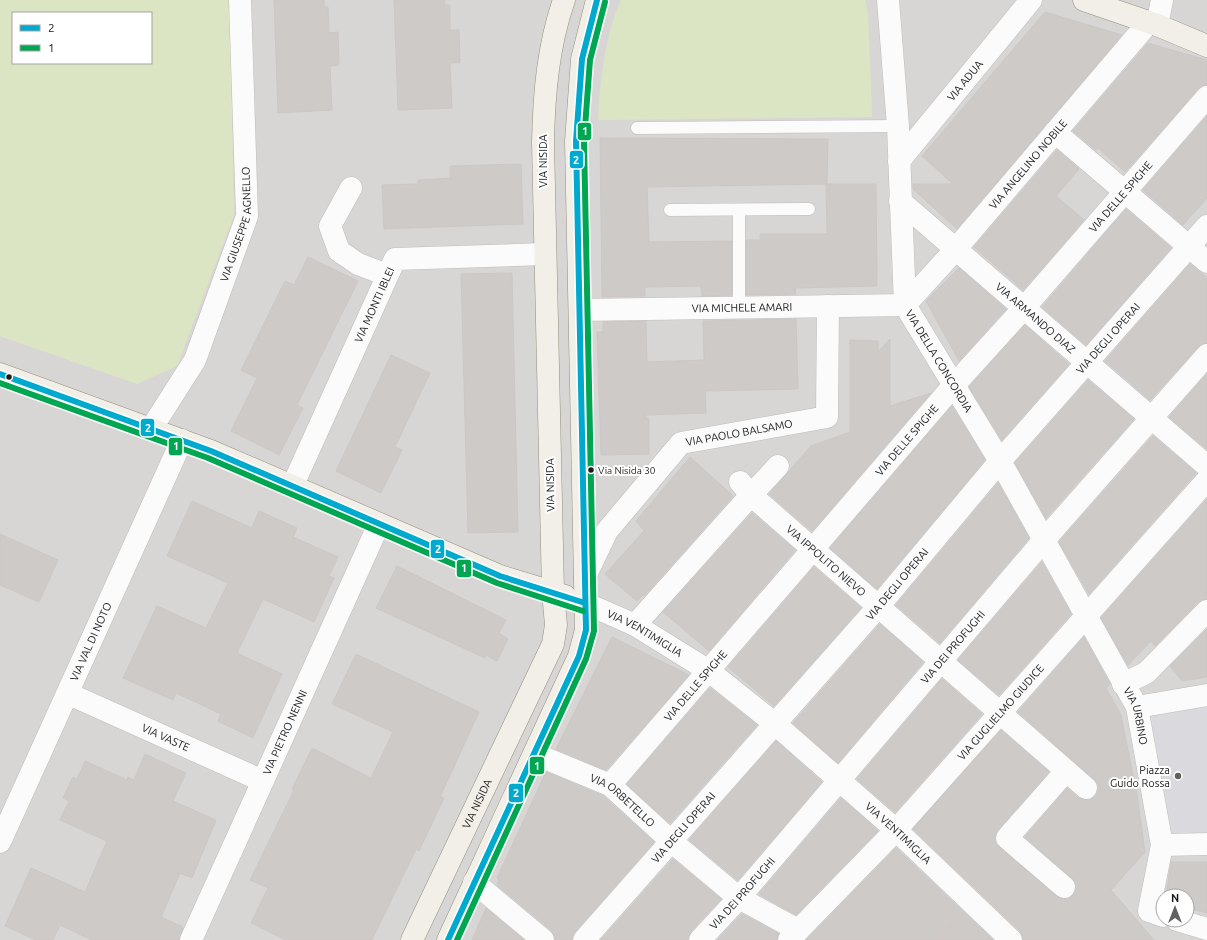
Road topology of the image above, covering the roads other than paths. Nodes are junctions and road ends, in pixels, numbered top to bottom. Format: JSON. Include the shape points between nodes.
{"nodes":[{"id":1,"x":240,"y":0,"type":"edge"},
{"id":2,"x":564,"y":0,"type":"edge"},
{"id":3,"x":597,"y":0,"type":"edge"},
{"id":4,"x":888,"y":0,"type":"edge"},
{"id":5,"x":1031,"y":0,"type":"edge"},
{"id":6,"x":1084,"y":0,"type":"edge"},
{"id":7,"x":1162,"y":0,"type":"edge"},
{"id":8,"x":1153,"y":23,"type":"junction"},
{"id":9,"x":1207,"y":46,"type":"edge"},
{"id":10,"x":1207,"y":98,"type":"edge"},
{"id":11,"x":898,"y":126,"type":"junction"},
{"id":12,"x":637,"y":128,"type":"dead end"},
{"id":13,"x":1055,"y":132,"type":"junction"},
{"id":14,"x":899,"y":161,"type":"junction"},
{"id":15,"x":351,"y":188,"type":"dead end"},
{"id":16,"x":1124,"y":191,"type":"junction"},
{"id":17,"x":900,"y":201,"type":"junction"},
{"id":18,"x":809,"y":209,"type":"dead end"},
{"id":19,"x":670,"y":210,"type":"dead end"},
{"id":20,"x":739,"y":210,"type":"junction"},
{"id":21,"x":1207,"y":226,"type":"edge"},
{"id":22,"x":1189,"y":247,"type":"junction"},
{"id":23,"x":955,"y":250,"type":"junction"},
{"id":24,"x":544,"y":254,"type":"junction"},
{"id":25,"x":1207,"y":262,"type":"edge"},
{"id":26,"x":387,"y":276,"type":"junction"},
{"id":27,"x":904,"y":305,"type":"junction"},
{"id":28,"x":828,"y":306,"type":"junction"},
{"id":29,"x":739,"y":307,"type":"junction"},
{"id":30,"x":1024,"y":308,"type":"junction"},
{"id":31,"x":580,"y":310,"type":"junction"},
{"id":32,"x":1207,"y":355,"type":"edge"},
{"id":33,"x":1088,"y":363,"type":"junction"},
{"id":34,"x":0,"y":374,"type":"edge"},
{"id":35,"x":954,"y":385,"type":"junction"},
{"id":36,"x":1152,"y":418,"type":"junction"},
{"id":37,"x":151,"y":429,"type":"junction"},
{"id":38,"x":182,"y":440,"type":"junction"},
{"id":39,"x":1000,"y":461,"type":"junction"},
{"id":40,"x":778,"y":466,"type":"dead end"},
{"id":41,"x":1207,"y":466,"type":"edge"},
{"id":42,"x":1207,"y":480,"type":"edge"},
{"id":43,"x":292,"y":487,"type":"junction"},
{"id":44,"x":745,"y":488,"type":"junction"},
{"id":45,"x":380,"y":524,"type":"junction"},
{"id":46,"x":1044,"y":540,"type":"junction"},
{"id":47,"x":814,"y":550,"type":"junction"},
{"id":48,"x":585,"y":577,"type":"junction"},
{"id":49,"x":553,"y":592,"type":"junction"},
{"id":50,"x":585,"y":603,"type":"junction"},
{"id":51,"x":878,"y":606,"type":"junction"},
{"id":52,"x":1207,"y":611,"type":"edge"},
{"id":53,"x":1086,"y":615,"type":"junction"},
{"id":54,"x":636,"y":625,"type":"junction"},
{"id":55,"x":940,"y":661,"type":"junction"},
{"id":56,"x":709,"y":670,"type":"junction"},
{"id":57,"x":1123,"y":684,"type":"junction"},
{"id":58,"x":69,"y":694,"type":"junction"},
{"id":59,"x":1207,"y":695,"type":"edge"},
{"id":60,"x":1137,"y":707,"type":"junction"},
{"id":61,"x":1001,"y":714,"type":"junction"},
{"id":62,"x":774,"y":723,"type":"junction"},
{"id":63,"x":535,"y":754,"type":"junction"},
{"id":64,"x":1066,"y":771,"type":"junction"},
{"id":65,"x":839,"y":780,"type":"junction"},
{"id":66,"x":263,"y":781,"type":"junction"},
{"id":67,"x":610,"y":785,"type":"junction"},
{"id":68,"x":1086,"y":788,"type":"dead end"},
{"id":69,"x":896,"y":830,"type":"junction"},
{"id":70,"x":671,"y":841,"type":"junction"},
{"id":71,"x":0,"y":842,"type":"edge"},
{"id":72,"x":1207,"y":844,"type":"edge"},
{"id":73,"x":1162,"y":845,"type":"junction"},
{"id":74,"x":474,"y":882,"type":"junction"},
{"id":75,"x":1064,"y":887,"type":"dead end"},
{"id":76,"x":739,"y":898,"type":"junction"},
{"id":77,"x":1155,"y":913,"type":"edge"},
{"id":78,"x":1195,"y":925,"type":"edge"},
{"id":79,"x":1207,"y":929,"type":"edge"},
{"id":80,"x":794,"y":935,"type":"edge"},
{"id":81,"x":191,"y":940,"type":"edge"},
{"id":82,"x":412,"y":940,"type":"edge"},
{"id":83,"x":448,"y":940,"type":"edge"},
{"id":84,"x":543,"y":940,"type":"edge"},
{"id":85,"x":584,"y":940,"type":"edge"},
{"id":86,"x":700,"y":940,"type":"edge"},
{"id":87,"x":1010,"y":940,"type":"edge"}],
"edges":[{"from":1,"to":37,"type":"street","name":"VIA GIUSEPPE AGNELLO","via":[[247,216],[195,360]]},
{"from":2,"to":24,"type":"main road","name":"VIA NISIDA","via":[[549,56],[543,104]]},
{"from":3,"to":31,"type":"main road","via":[[582,59],[576,141]]},
{"from":4,"to":11,"type":"street","name":"VIA DELLA CONCORDIA"},
{"from":5,"to":14,"type":"street","name":"VIA ADUA"},
{"from":6,"to":8,"type":"main road"},
{"from":7,"to":8,"type":"street"},
{"from":8,"to":9,"type":"main road"},
{"from":8,"to":13,"type":"street","name":"VIA ANGELINO NOBILE"},
{"from":10,"to":16,"type":"street","name":"VIA DELLE SPIGHE"},
{"from":11,"to":12,"type":"lane"},
{"from":11,"to":14,"type":"street","name":"VIA DELLA CONCORDIA"},
{"from":13,"to":16,"type":"street"},
{"from":13,"to":23,"type":"street","name":"VIA ANGELINO NOBILE"},
{"from":14,"to":17,"type":"street","name":"VIA DELLA CONCORDIA"},
{"from":15,"to":26,"type":"street","via":[[330,226],[339,251],[358,264]]},
{"from":16,"to":22,"type":"street"},
{"from":16,"to":30,"type":"street","name":"VIA DELLE SPIGHE"},
{"from":17,"to":23,"type":"street","name":"VIA ARMANDO DIAZ"},
{"from":17,"to":27,"type":"street","name":"VIA DELLA CONCORDIA"},
{"from":18,"to":20,"type":"lane"},
{"from":19,"to":20,"type":"lane"},
{"from":20,"to":29,"type":"lane"},
{"from":21,"to":22,"type":"street","name":"VIA DEGLI OPERAI"},
{"from":22,"to":25,"type":"street"},
{"from":22,"to":33,"type":"street","name":"VIA DEGLI OPERAI"},
{"from":23,"to":27,"type":"street","name":"VIA ANGELINO NOBILE"},
{"from":23,"to":30,"type":"street","name":"VIA ARMANDO DIAZ"},
{"from":24,"to":26,"type":"street","name":"VIA MONTI IBLEI","via":[[395,259]]},
{"from":24,"to":49,"type":"main road","name":"VIA NISIDA"},
{"from":26,"to":43,"type":"street","name":"VIA MONTI IBLEI"},
{"from":27,"to":28,"type":"street","name":"VIA MICHELE AMARI"},
{"from":27,"to":35,"type":"street","name":"VIA DELLA CONCORDIA"},
{"from":28,"to":29,"type":"street","name":"VIA MICHELE AMARI"},
{"from":28,"to":48,"type":"street","name":"VIA PAOLO BALSAMO","via":[[827,417],[681,443],[607,531]]},
{"from":29,"to":31,"type":"street","name":"VIA MICHELE AMARI"},
{"from":30,"to":33,"type":"street","name":"VIA ARMANDO DIAZ"},
{"from":30,"to":35,"type":"street","name":"VIA DELLE SPIGHE"},
{"from":31,"to":48,"type":"main road"},
{"from":32,"to":36,"type":"street","name":"VIA DEI PROFUGHI"},
{"from":33,"to":36,"type":"street","name":"VIA ARMANDO DIAZ"},
{"from":33,"to":39,"type":"street","name":"VIA DEGLI OPERAI"},
{"from":34,"to":37,"type":"main road","name":"VIA VENTIMIGLIA"},
{"from":35,"to":39,"type":"street","name":"VIA DELLA CONCORDIA"},
{"from":35,"to":47,"type":"street","name":"VIA DELLE SPIGHE"},
{"from":36,"to":41,"type":"street","name":"VIA ARMANDO DIAZ"},
{"from":36,"to":46,"type":"street","name":"VIA DEI PROFUGHI"},
{"from":37,"to":38,"type":"main road","name":"VIA VENTIMIGLIA"},
{"from":38,"to":43,"type":"main road","name":"VIA VENTIMIGLIA"},
{"from":38,"to":58,"type":"street","name":"VIA VAL DI NOTO"},
{"from":39,"to":46,"type":"street","name":"VIA DELLA CONCORDIA"},
{"from":39,"to":51,"type":"street","name":"VIA DEGLI OPERAI"},
{"from":40,"to":44,"type":"street"},
{"from":42,"to":53,"type":"street","name":"VIA GUGLIELMO GIUDICE"},
{"from":43,"to":45,"type":"main road","name":"VIA VENTIMIGLIA"},
{"from":44,"to":47,"type":"street","name":"VIA IPPOLITO NIEVO"},
{"from":44,"to":54,"type":"street"},
{"from":45,"to":49,"type":"main road","name":"VIA VENTIMIGLIA","via":[[500,576]]},
{"from":45,"to":66,"type":"street","name":"VIA PIETRO NENNI"},
{"from":46,"to":53,"type":"street","name":"VIA DELLA CONCORDIA"},
{"from":46,"to":55,"type":"street","name":"VIA DEI PROFUGHI"},
{"from":47,"to":51,"type":"street","name":"VIA IPPOLITO NIEVO"},
{"from":47,"to":56,"type":"street","name":"VIA DELLE SPIGHE"},
{"from":48,"to":50,"type":"main road"},
{"from":49,"to":50,"type":"main road","name":"VIA VENTIMIGLIA"},
{"from":49,"to":82,"type":"main road","name":"VIA NISIDA","via":[[556,625],[553,644]]},
{"from":50,"to":54,"type":"street","name":"VIA VENTIMIGLIA"},
{"from":50,"to":63,"type":"main road","via":[[586,630],[580,656]]},
{"from":51,"to":55,"type":"street","name":"VIA IPPOLITO NIEVO"},
{"from":51,"to":62,"type":"street","name":"VIA DEGLI OPERAI"},
{"from":52,"to":57,"type":"street","via":[[1146,673]]},
{"from":53,"to":57,"type":"street","name":"VIA DELLA CONCORDIA"},
{"from":53,"to":61,"type":"street","name":"VIA GUGLIELMO GIUDICE"},
{"from":54,"to":56,"type":"street","name":"VIA VENTIMIGLIA"},
{"from":55,"to":61,"type":"street","name":"VIA IPPOLITO NIEVO"},
{"from":55,"to":65,"type":"street","name":"VIA DEI PROFUGHI"},
{"from":56,"to":62,"type":"street","name":"VIA VENTIMIGLIA"},
{"from":56,"to":67,"type":"street","name":"VIA DELLE SPIGHE"},
{"from":57,"to":60,"type":"street","name":"VIA URBINO"},
{"from":58,"to":66,"type":"street","name":"VIA VASTE"},
{"from":58,"to":71,"type":"street","name":"VIA VAL DI NOTO"},
{"from":59,"to":60,"type":"street"},
{"from":60,"to":73,"type":"street","name":"VIA URBINO"},
{"from":61,"to":64,"type":"street","name":"VIA IPPOLITO NIEVO"},
{"from":61,"to":69,"type":"street","name":"VIA GUGLIELMO GIUDICE"},
{"from":62,"to":65,"type":"street","name":"VIA VENTIMIGLIA"},
{"from":62,"to":70,"type":"street","name":"VIA DEGLI OPERAI"},
{"from":63,"to":67,"type":"street","name":"VIA ORBETELLO"},
{"from":63,"to":74,"type":"main road"},
{"from":64,"to":68,"type":"street","name":"VIA IPPOLITO NIEVO"},
{"from":64,"to":75,"type":"street","via":[[1007,838]]},
{"from":65,"to":69,"type":"street","name":"VIA VENTIMIGLIA"},
{"from":65,"to":76,"type":"street","name":"VIA DEI PROFUGHI"},
{"from":66,"to":81,"type":"street","name":"VIA PIETRO NENNI"},
{"from":67,"to":70,"type":"street","name":"VIA ORBETELLO"},
{"from":69,"to":80,"type":"street","name":"VIA GUGLIELMO GIUDICE"},
{"from":69,"to":87,"type":"street","name":"VIA VENTIMIGLIA"},
{"from":70,"to":76,"type":"street","name":"VIA ORBETELLO"},
{"from":70,"to":85,"type":"street","name":"VIA DEGLI OPERAI"},
{"from":72,"to":73,"type":"street"},
{"from":73,"to":77,"type":"street","via":[[1149,911]]},
{"from":74,"to":83,"type":"main road"},
{"from":74,"to":84,"type":"street"},
{"from":76,"to":80,"type":"street","name":"VIA ORBETELLO"},
{"from":76,"to":86,"type":"street","name":"VIA DEI PROFUGHI"},
{"from":78,"to":79,"type":"street"}]}
